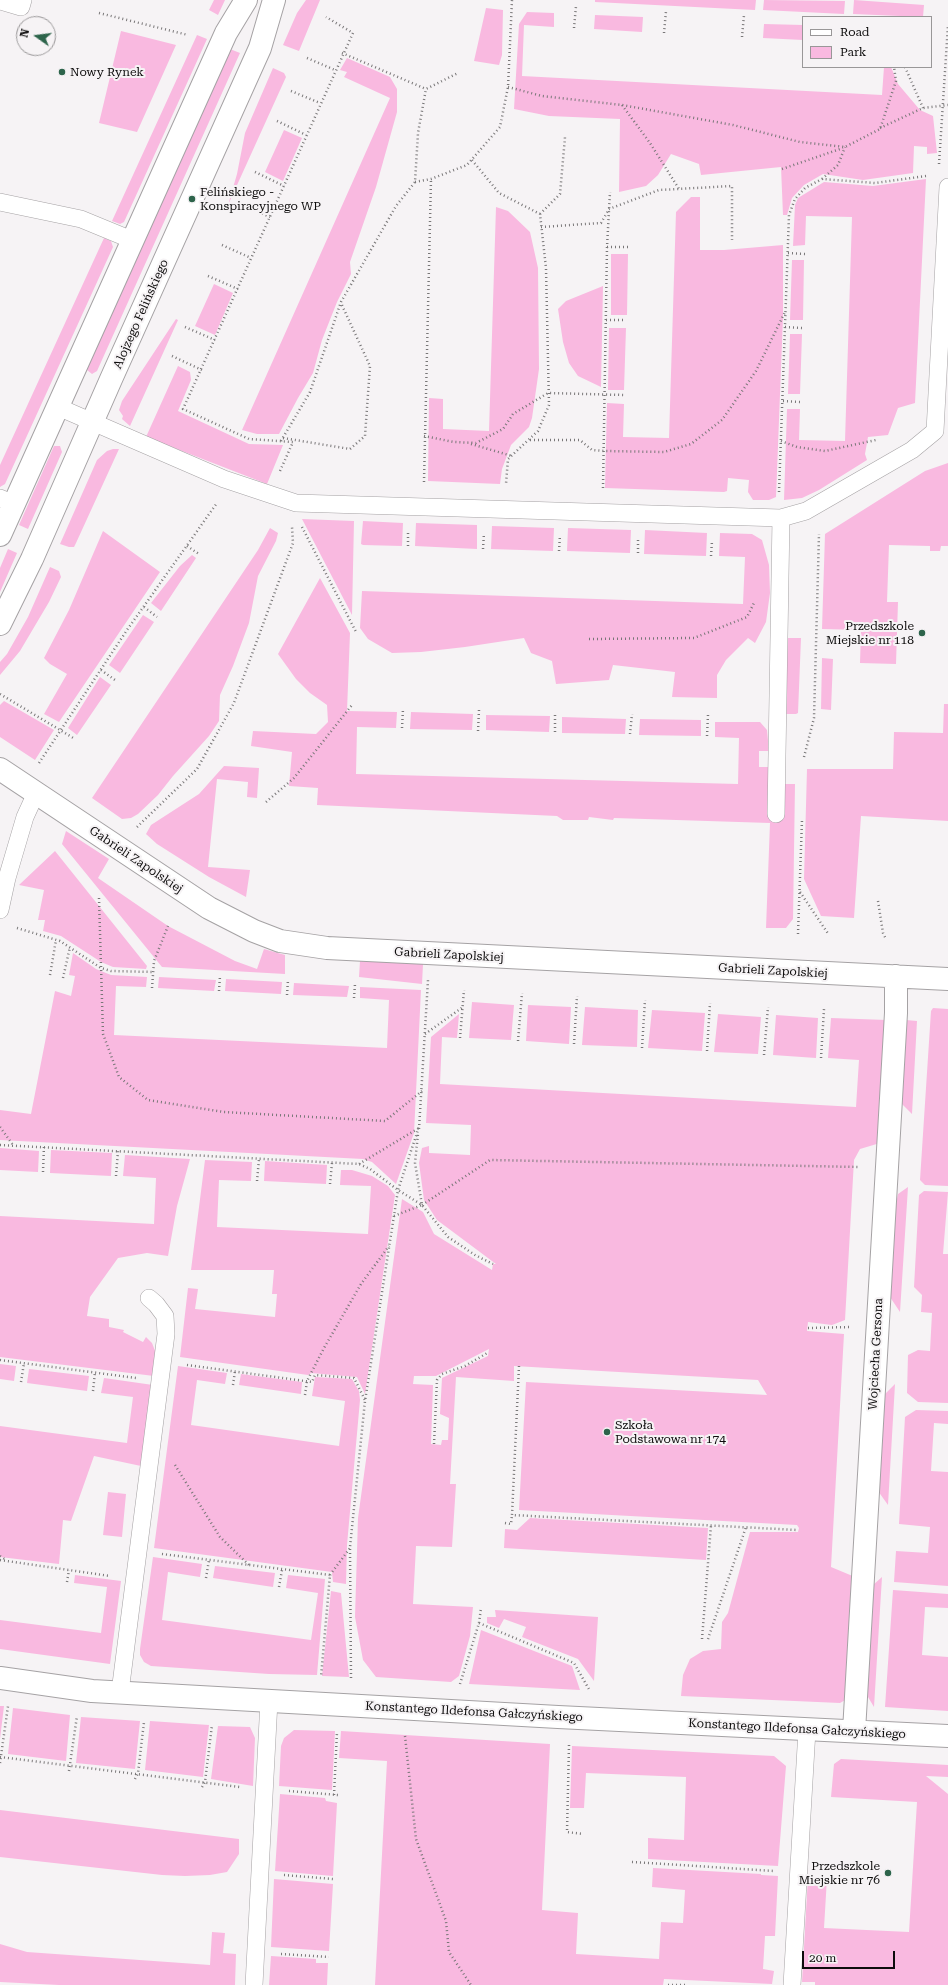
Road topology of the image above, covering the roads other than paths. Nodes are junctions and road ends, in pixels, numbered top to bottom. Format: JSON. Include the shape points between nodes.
{"nodes":[{"id":1,"x":23,"y":0,"type":"edge"},
{"id":2,"x":246,"y":0,"type":"edge"},
{"id":3,"x":274,"y":0,"type":"edge"},
{"id":4,"x":0,"y":1,"type":"edge"},
{"id":5,"x":948,"y":187,"type":"edge"},
{"id":6,"x":0,"y":202,"type":"edge"},
{"id":7,"x":132,"y":240,"type":"junction"},
{"id":8,"x":58,"y":408,"type":"junction"},
{"id":9,"x":92,"y":423,"type":"junction"},
{"id":10,"x":7,"y":501,"type":"edge"},
{"id":11,"x":781,"y":518,"type":"junction"},
{"id":12,"x":0,"y":535,"type":"edge"},
{"id":13,"x":0,"y":624,"type":"edge"},
{"id":14,"x":0,"y":769,"type":"edge"},
{"id":15,"x":36,"y":793,"type":"junction"},
{"id":16,"x":776,"y":814,"type":"dead end"},
{"id":17,"x":0,"y":910,"type":"edge"},
{"id":18,"x":896,"y":976,"type":"junction"},
{"id":19,"x":948,"y":979,"type":"edge"},
{"id":20,"x":149,"y":1298,"type":"dead end"},
{"id":21,"x":0,"y":1678,"type":"edge"},
{"id":22,"x":120,"y":1692,"type":"junction"},
{"id":23,"x":269,"y":1701,"type":"junction"},
{"id":24,"x":807,"y":1730,"type":"junction"},
{"id":25,"x":854,"y":1731,"type":"junction"},
{"id":26,"x":948,"y":1736,"type":"edge"},
{"id":27,"x":254,"y":1985,"type":"edge"},
{"id":28,"x":792,"y":1985,"type":"edge"}],
"edges":[{"from":1,"to":4,"type":"lane","via":[[21,7]]},
{"from":2,"to":7,"type":"street","via":[[226,33]]},
{"from":3,"to":9,"type":"street","name":"Alojzego Felińskiego","via":[[260,48]]},
{"from":5,"to":11,"type":"lane","via":[[935,431],[912,450],[806,511]]},
{"from":6,"to":7,"type":"lane","via":[[81,219]]},
{"from":7,"to":8,"type":"street"},
{"from":8,"to":9,"type":"lane"},
{"from":8,"to":10,"type":"street"},
{"from":9,"to":11,"type":"lane","via":[[224,479],[296,503]]},
{"from":9,"to":13,"type":"street","name":"Alojzego Felińskiego","via":[[32,560]]},
{"from":10,"to":12,"type":"street"},
{"from":11,"to":16,"type":"lane"},
{"from":14,"to":15,"type":"street","name":"Gabrieli Zapolskiej"},
{"from":15,"to":17,"type":"lane","via":[[6,878]]},
{"from":15,"to":18,"type":"street","name":"Gabrieli Zapolskiej","via":[[209,908],[280,941],[327,948],[429,954]]},
{"from":18,"to":19,"type":"street","name":"Gabrieli Zapolskiej"},
{"from":18,"to":25,"type":"street","name":"Wojciecha Gersona","via":[[896,1013]]},
{"from":20,"to":22,"type":"lane","via":[[165,1316],[166,1334]]},
{"from":21,"to":22,"type":"street","name":"Konstantego Ildefonsa Gałczyńskiego","via":[[92,1691]]},
{"from":22,"to":23,"type":"street","name":"Konstantego Ildefonsa Gałczyńskiego"},
{"from":23,"to":24,"type":"street","name":"Konstantego Ildefonsa Gałczyńskiego"},
{"from":23,"to":27,"type":"lane"},
{"from":24,"to":25,"type":"street","name":"Konstantego Ildefonsa Gałczyńskiego"},
{"from":24,"to":28,"type":"lane"},
{"from":25,"to":26,"type":"street","name":"Konstantego Ildefonsa Gałczyńskiego"}]}
